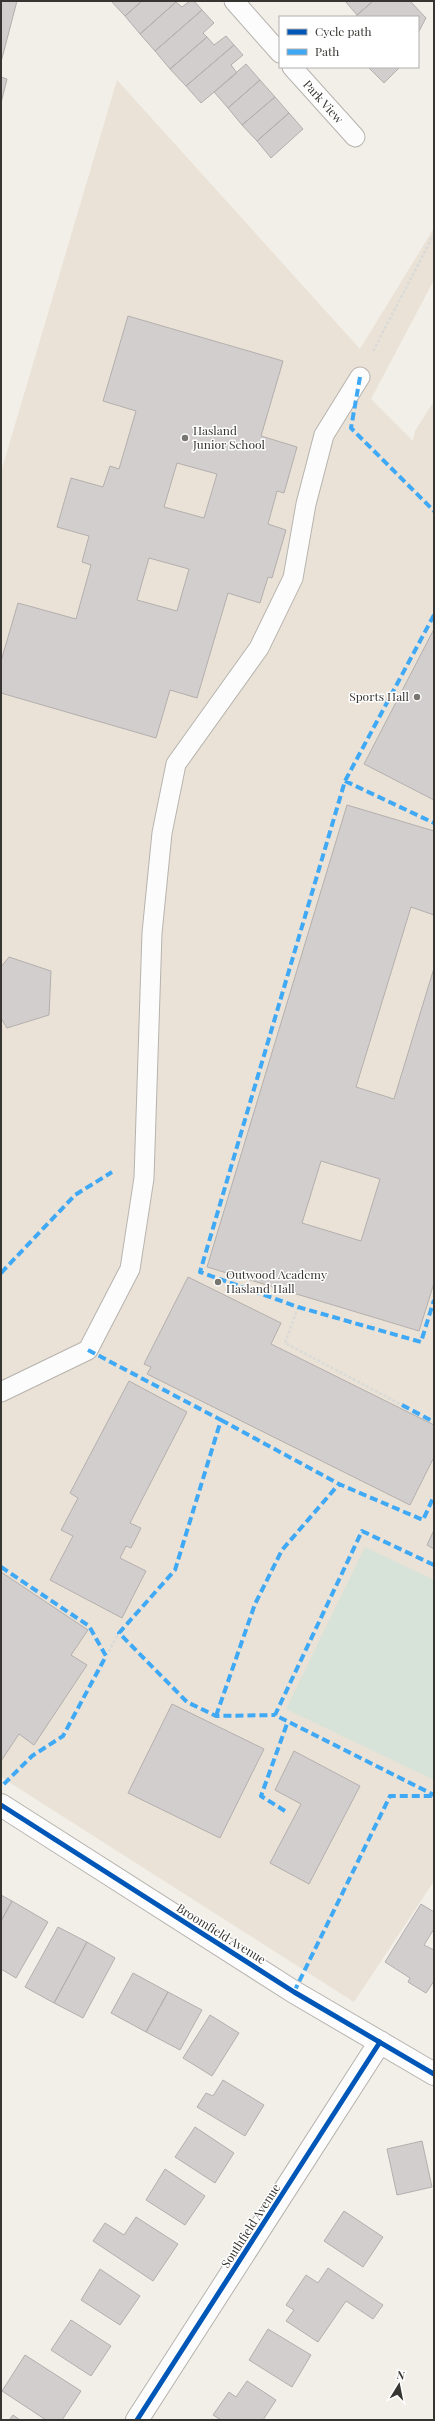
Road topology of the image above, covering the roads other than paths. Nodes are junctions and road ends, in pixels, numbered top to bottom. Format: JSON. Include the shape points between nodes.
{"nodes":[{"id":1,"x":234,"y":1,"type":"edge"},
{"id":2,"x":279,"y":52,"type":"edge"},
{"id":3,"x":293,"y":68,"type":"edge"},
{"id":4,"x":355,"y":137,"type":"dead end"},
{"id":5,"x":360,"y":377,"type":"road end"},
{"id":6,"x":1,"y":1392,"type":"edge"},
{"id":7,"x":1,"y":1805,"type":"edge"},
{"id":8,"x":380,"y":2042,"type":"junction"},
{"id":9,"x":434,"y":2074,"type":"edge"},
{"id":10,"x":138,"y":2420,"type":"edge"}],
"edges":[{"from":1,"to":2,"type":"lane"},
{"from":3,"to":4,"type":"lane","name":"Park View"},
{"from":5,"to":6,"type":"lane","via":[[324,435],[306,504],[293,578],[259,648],[176,764],[162,832],[152,932],[144,1178],[130,1269],[88,1350]]},
{"from":7,"to":8,"type":"street","name":"Broomfield Avenue","via":[[294,1992]]},
{"from":8,"to":9,"type":"street","name":"Broomfield Avenue"},
{"from":8,"to":10,"type":"street","name":"Southfield Avenue"}]}
